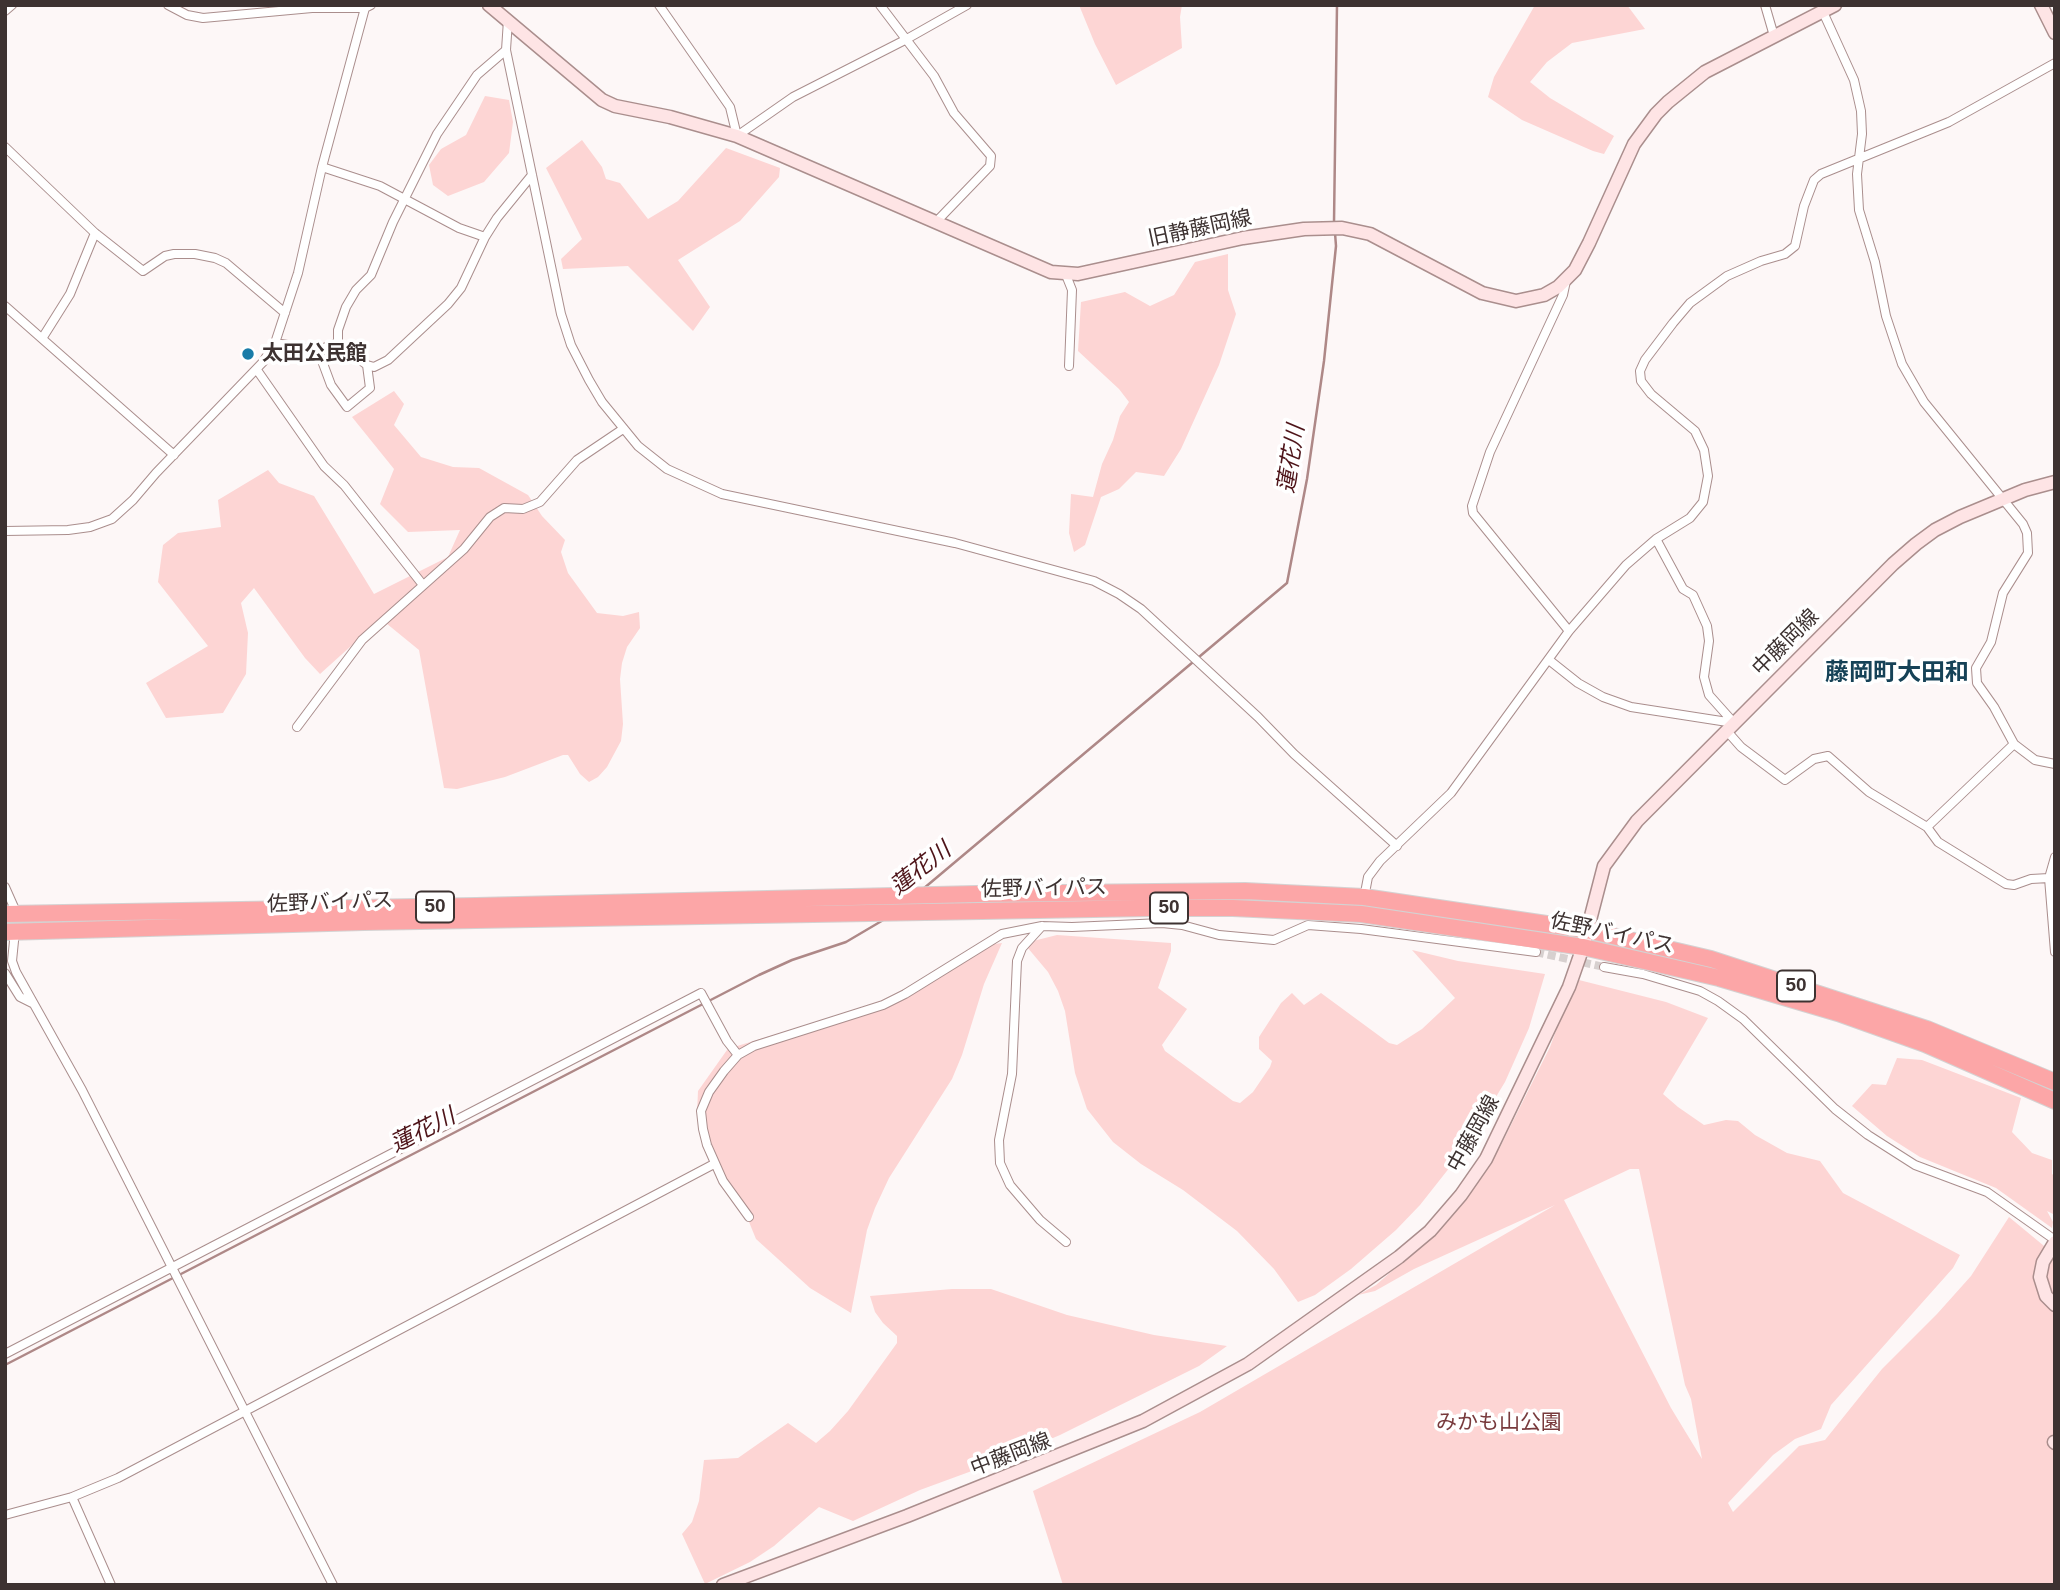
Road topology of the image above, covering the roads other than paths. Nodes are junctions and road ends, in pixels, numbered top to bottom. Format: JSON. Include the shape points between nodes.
{"nodes":[{"id":1,"x":12,"y":5,"type":"edge"},
{"id":2,"x":168,"y":5,"type":"edge"},
{"id":3,"x":489,"y":5,"type":"edge"},
{"id":4,"x":659,"y":5,"type":"edge"},
{"id":5,"x":880,"y":5,"type":"edge"},
{"id":6,"x":967,"y":5,"type":"edge"},
{"id":7,"x":1765,"y":5,"type":"edge"},
{"id":8,"x":1835,"y":5,"type":"edge"},
{"id":9,"x":2041,"y":5,"type":"edge"},
{"id":10,"x":368,"y":7,"type":"edge"},
{"id":11,"x":5,"y":11,"type":"edge"},
{"id":12,"x":1823,"y":12,"type":"junction"},
{"id":13,"x":508,"y":20,"type":"junction"},
{"id":14,"x":2055,"y":33,"type":"edge"},
{"id":15,"x":1774,"y":36,"type":"junction"},
{"id":16,"x":905,"y":40,"type":"junction"},
{"id":17,"x":506,"y":50,"type":"junction"},
{"id":18,"x":2055,"y":63,"type":"edge"},
{"id":19,"x":737,"y":136,"type":"junction"},
{"id":20,"x":5,"y":147,"type":"edge"},
{"id":21,"x":1859,"y":158,"type":"junction"},
{"id":22,"x":322,"y":167,"type":"junction"},
{"id":23,"x":532,"y":175,"type":"junction"},
{"id":24,"x":405,"y":197,"type":"junction"},
{"id":25,"x":936,"y":222,"type":"junction"},
{"id":26,"x":96,"y":233,"type":"junction"},
{"id":27,"x":485,"y":237,"type":"junction"},
{"id":28,"x":1066,"y":275,"type":"junction"},
{"id":29,"x":1566,"y":280,"type":"junction"},
{"id":30,"x":5,"y":306,"type":"edge"},
{"id":31,"x":285,"y":313,"type":"junction"},
{"id":32,"x":43,"y":337,"type":"junction"},
{"id":33,"x":275,"y":343,"type":"junction"},
{"id":34,"x":338,"y":343,"type":"junction"},
{"id":35,"x":318,"y":350,"type":"junction"},
{"id":36,"x":367,"y":365,"type":"junction"},
{"id":37,"x":1069,"y":366,"type":"dead end"},
{"id":38,"x":257,"y":370,"type":"junction"},
{"id":39,"x":623,"y":429,"type":"junction"},
{"id":40,"x":174,"y":455,"type":"junction"},
{"id":41,"x":2055,"y":482,"type":"edge"},
{"id":42,"x":2003,"y":499,"type":"junction"},
{"id":43,"x":5,"y":531,"type":"edge"},
{"id":44,"x":1656,"y":539,"type":"junction"},
{"id":45,"x":423,"y":585,"type":"junction"},
{"id":46,"x":1569,"y":631,"type":"junction"},
{"id":47,"x":1549,"y":660,"type":"junction"},
{"id":48,"x":1730,"y":726,"type":"junction"},
{"id":49,"x":297,"y":727,"type":"dead end"},
{"id":50,"x":2014,"y":744,"type":"junction"},
{"id":51,"x":2055,"y":764,"type":"edge"},
{"id":52,"x":1927,"y":827,"type":"junction"},
{"id":53,"x":1397,"y":846,"type":"junction"},
{"id":54,"x":2055,"y":857,"type":"edge"},
{"id":55,"x":2049,"y":878,"type":"junction"},
{"id":56,"x":5,"y":887,"type":"edge"},
{"id":57,"x":1364,"y":897,"type":"junction"},
{"id":58,"x":11,"y":914,"type":"edge"},
{"id":59,"x":1361,"y":921,"type":"junction"},
{"id":60,"x":1042,"y":926,"type":"junction"},
{"id":61,"x":1587,"y":930,"type":"junction"},
{"id":62,"x":10,"y":932,"type":"edge"},
{"id":63,"x":1583,"y":947,"type":"junction"},
{"id":64,"x":1536,"y":952,"type":"tunnel mouth"},
{"id":65,"x":2055,"y":952,"type":"edge"},
{"id":66,"x":1604,"y":967,"type":"tunnel mouth"},
{"id":67,"x":5,"y":973,"type":"edge"},
{"id":68,"x":34,"y":1004,"type":"junction"},
{"id":69,"x":738,"y":1055,"type":"junction"},
{"id":70,"x":2055,"y":1082,"type":"edge"},
{"id":71,"x":2055,"y":1101,"type":"edge"},
{"id":72,"x":714,"y":1164,"type":"junction"},
{"id":73,"x":749,"y":1217,"type":"dead end"},
{"id":74,"x":2055,"y":1241,"type":"edge"},
{"id":75,"x":1066,"y":1242,"type":"dead end"},
{"id":76,"x":171,"y":1270,"type":"junction"},
{"id":77,"x":2055,"y":1305,"type":"edge"},
{"id":78,"x":5,"y":1354,"type":"edge"},
{"id":79,"x":245,"y":1412,"type":"junction"},
{"id":80,"x":72,"y":1497,"type":"junction"},
{"id":81,"x":5,"y":1515,"type":"edge"},
{"id":82,"x":111,"y":1585,"type":"edge"},
{"id":83,"x":333,"y":1585,"type":"edge"},
{"id":84,"x":723,"y":1585,"type":"edge"}],
"edges":[{"from":1,"to":11,"type":"street"},
{"from":2,"to":10,"type":"street","via":[[203,18]]},
{"from":3,"to":13,"type":"main road","name":"旧静藤岡線"},
{"from":4,"to":19,"type":"street","via":[[730,107]]},
{"from":5,"to":16,"type":"street"},
{"from":6,"to":16,"type":"street"},
{"from":7,"to":15,"type":"street"},
{"from":8,"to":12,"type":"main road","name":"旧静藤岡線"},
{"from":9,"to":14,"type":"main road"},
{"from":10,"to":22,"type":"street"},
{"from":12,"to":15,"type":"main road","name":"旧静藤岡線"},
{"from":12,"to":21,"type":"street","via":[[1854,80],[1861,111]]},
{"from":13,"to":17,"type":"street"},
{"from":13,"to":19,"type":"main road","name":"旧静藤岡線","via":[[602,100]]},
{"from":15,"to":29,"type":"main road","name":"旧静藤岡線","via":[[1705,72],[1656,114],[1634,144],[1581,259]]},
{"from":16,"to":19,"type":"street","via":[[793,97]]},
{"from":16,"to":25,"type":"street","via":[[934,76],[954,113],[991,156],[990,166]]},
{"from":17,"to":23,"type":"street"},
{"from":17,"to":24,"type":"street","via":[[465,91]]},
{"from":18,"to":21,"type":"street","via":[[1949,122]]},
{"from":19,"to":25,"type":"main road","name":"旧静藤岡線"},
{"from":20,"to":26,"type":"street"},
{"from":21,"to":42,"type":"street","via":[[1859,210],[1902,364],[1924,402]]},
{"from":21,"to":44,"type":"street","via":[[1814,180],[1795,246],[1727,276],[1690,303],[1645,360],[1640,381],[1695,431],[1708,477],[1697,510]]},
{"from":22,"to":24,"type":"street"},
{"from":22,"to":31,"type":"street"},
{"from":23,"to":27,"type":"street"},
{"from":23,"to":39,"type":"street","via":[[571,345],[602,402]]},
{"from":24,"to":27,"type":"street","via":[[459,228]]},
{"from":24,"to":34,"type":"street","via":[[371,275],[346,307]]},
{"from":25,"to":28,"type":"main road","name":"旧静藤岡線"},
{"from":26,"to":31,"type":"street","via":[[142,271],[174,254],[215,258]]},
{"from":26,"to":32,"type":"street","via":[[70,294]]},
{"from":27,"to":36,"type":"street","via":[[469,274],[447,304],[382,365]]},
{"from":28,"to":29,"type":"main road","name":"旧静藤岡線","via":[[1243,238],[1321,227],[1370,234],[1468,287],[1496,297],[1526,300],[1544,295]]},
{"from":28,"to":37,"type":"street","via":[[1072,290]]},
{"from":29,"to":46,"type":"street","via":[[1490,452],[1472,506],[1473,513]]},
{"from":30,"to":32,"type":"street"},
{"from":31,"to":33,"type":"street"},
{"from":32,"to":40,"type":"street"},
{"from":33,"to":35,"type":"street"},
{"from":33,"to":38,"type":"street"},
{"from":34,"to":35,"type":"street"},
{"from":34,"to":36,"type":"street"},
{"from":35,"to":36,"type":"street","via":[[331,385],[347,407],[370,388]]},
{"from":38,"to":40,"type":"street"},
{"from":38,"to":45,"type":"street","via":[[324,466]]},
{"from":39,"to":45,"type":"street","via":[[577,460],[540,502],[523,509],[504,508],[490,517],[464,549]]},
{"from":39,"to":53,"type":"street","via":[[667,470],[723,494],[955,543],[1094,581],[1119,594],[1141,609]]},
{"from":40,"to":43,"type":"street","via":[[121,512],[101,524],[68,530]]},
{"from":41,"to":42,"type":"main road","name":"中藤岡線"},
{"from":42,"to":48,"type":"main road","name":"中藤岡線","via":[[1935,530],[1916,544]]},
{"from":42,"to":50,"type":"street","via":[[2027,533],[2028,553],[2003,593],[1991,642],[1976,668],[1977,683]]},
{"from":44,"to":46,"type":"street","via":[[1626,565]]},
{"from":44,"to":48,"type":"street","via":[[1683,589],[1693,595],[1707,626],[1704,677],[1709,695]]},
{"from":45,"to":49,"type":"street","via":[[362,640]]},
{"from":46,"to":47,"type":"street"},
{"from":47,"to":48,"type":"street","via":[[1603,697],[1631,707]]},
{"from":47,"to":53,"type":"street","via":[[1451,793]]},
{"from":48,"to":52,"type":"street","via":[[1741,747],[1785,780],[1814,759],[1828,756],[1869,792]]},
{"from":48,"to":61,"type":"main road","name":"中藤岡線","via":[[1637,821],[1611,855],[1598,883]]},
{"from":50,"to":51,"type":"street","via":[[2035,760]]},
{"from":50,"to":52,"type":"street"},
{"from":52,"to":55,"type":"street","via":[[1938,842],[2006,884]]},
{"from":53,"to":57,"type":"street","via":[[1368,877]]},
{"from":54,"to":55,"type":"street"},
{"from":55,"to":65,"type":"street"},
{"from":56,"to":58,"type":"street"},
{"from":57,"to":58,"type":"highway","name":"佐野バイパス","number":"50","via":[[1245,891],[976,894]]},
{"from":57,"to":59,"type":"street"},
{"from":57,"to":61,"type":"highway","name":"佐野バイパス","number":"50"},
{"from":58,"to":62,"type":"street"},
{"from":59,"to":60,"type":"street","via":[[1308,925],[1274,940],[1162,923]]},
{"from":59,"to":62,"type":"highway","name":"佐野バイパス","number":"50","via":[[1233,908],[1150,908]]},
{"from":59,"to":63,"type":"highway","name":"佐野バイパス","number":"50"},
{"from":59,"to":64,"type":"street"},
{"from":60,"to":69,"type":"street","via":[[1002,934],[883,1005]]},
{"from":60,"to":75,"type":"street","via":[[1017,961],[1012,1074],[999,1140],[1000,1164],[1010,1185]]},
{"from":61,"to":63,"type":"main road","name":"中藤岡線"},
{"from":61,"to":70,"type":"highway","name":"佐野バイパス","number":"50","via":[[1711,959],[1844,1001],[1927,1029]]},
{"from":62,"to":68,"type":"street","via":[[12,961]]},
{"from":63,"to":71,"type":"highway","name":"佐野バイパス","number":"50","via":[[1718,978],[1838,1013],[1925,1044]]},
{"from":63,"to":84,"type":"main road","name":"中藤岡線","via":[[1569,987],[1486,1159],[1430,1231],[1399,1257],[1248,1364],[1143,1421]]},
{"from":66,"to":74,"type":"street","via":[[1700,991],[1718,1001],[1868,1135],[1915,1165],[1987,1192]]},
{"from":67,"to":68,"type":"street","via":[[20,996]]},
{"from":68,"to":76,"type":"street"},
{"from":69,"to":72,"type":"street","via":[[709,1092],[701,1111]]},
{"from":69,"to":76,"type":"street","via":[[701,993]]},
{"from":72,"to":73,"type":"street"},
{"from":72,"to":79,"type":"street"},
{"from":74,"to":77,"type":"main road","via":[[2040,1278]]},
{"from":76,"to":78,"type":"street"},
{"from":76,"to":79,"type":"street"},
{"from":79,"to":80,"type":"street"},
{"from":79,"to":83,"type":"street"},
{"from":80,"to":81,"type":"street"},
{"from":80,"to":82,"type":"street"}]}
